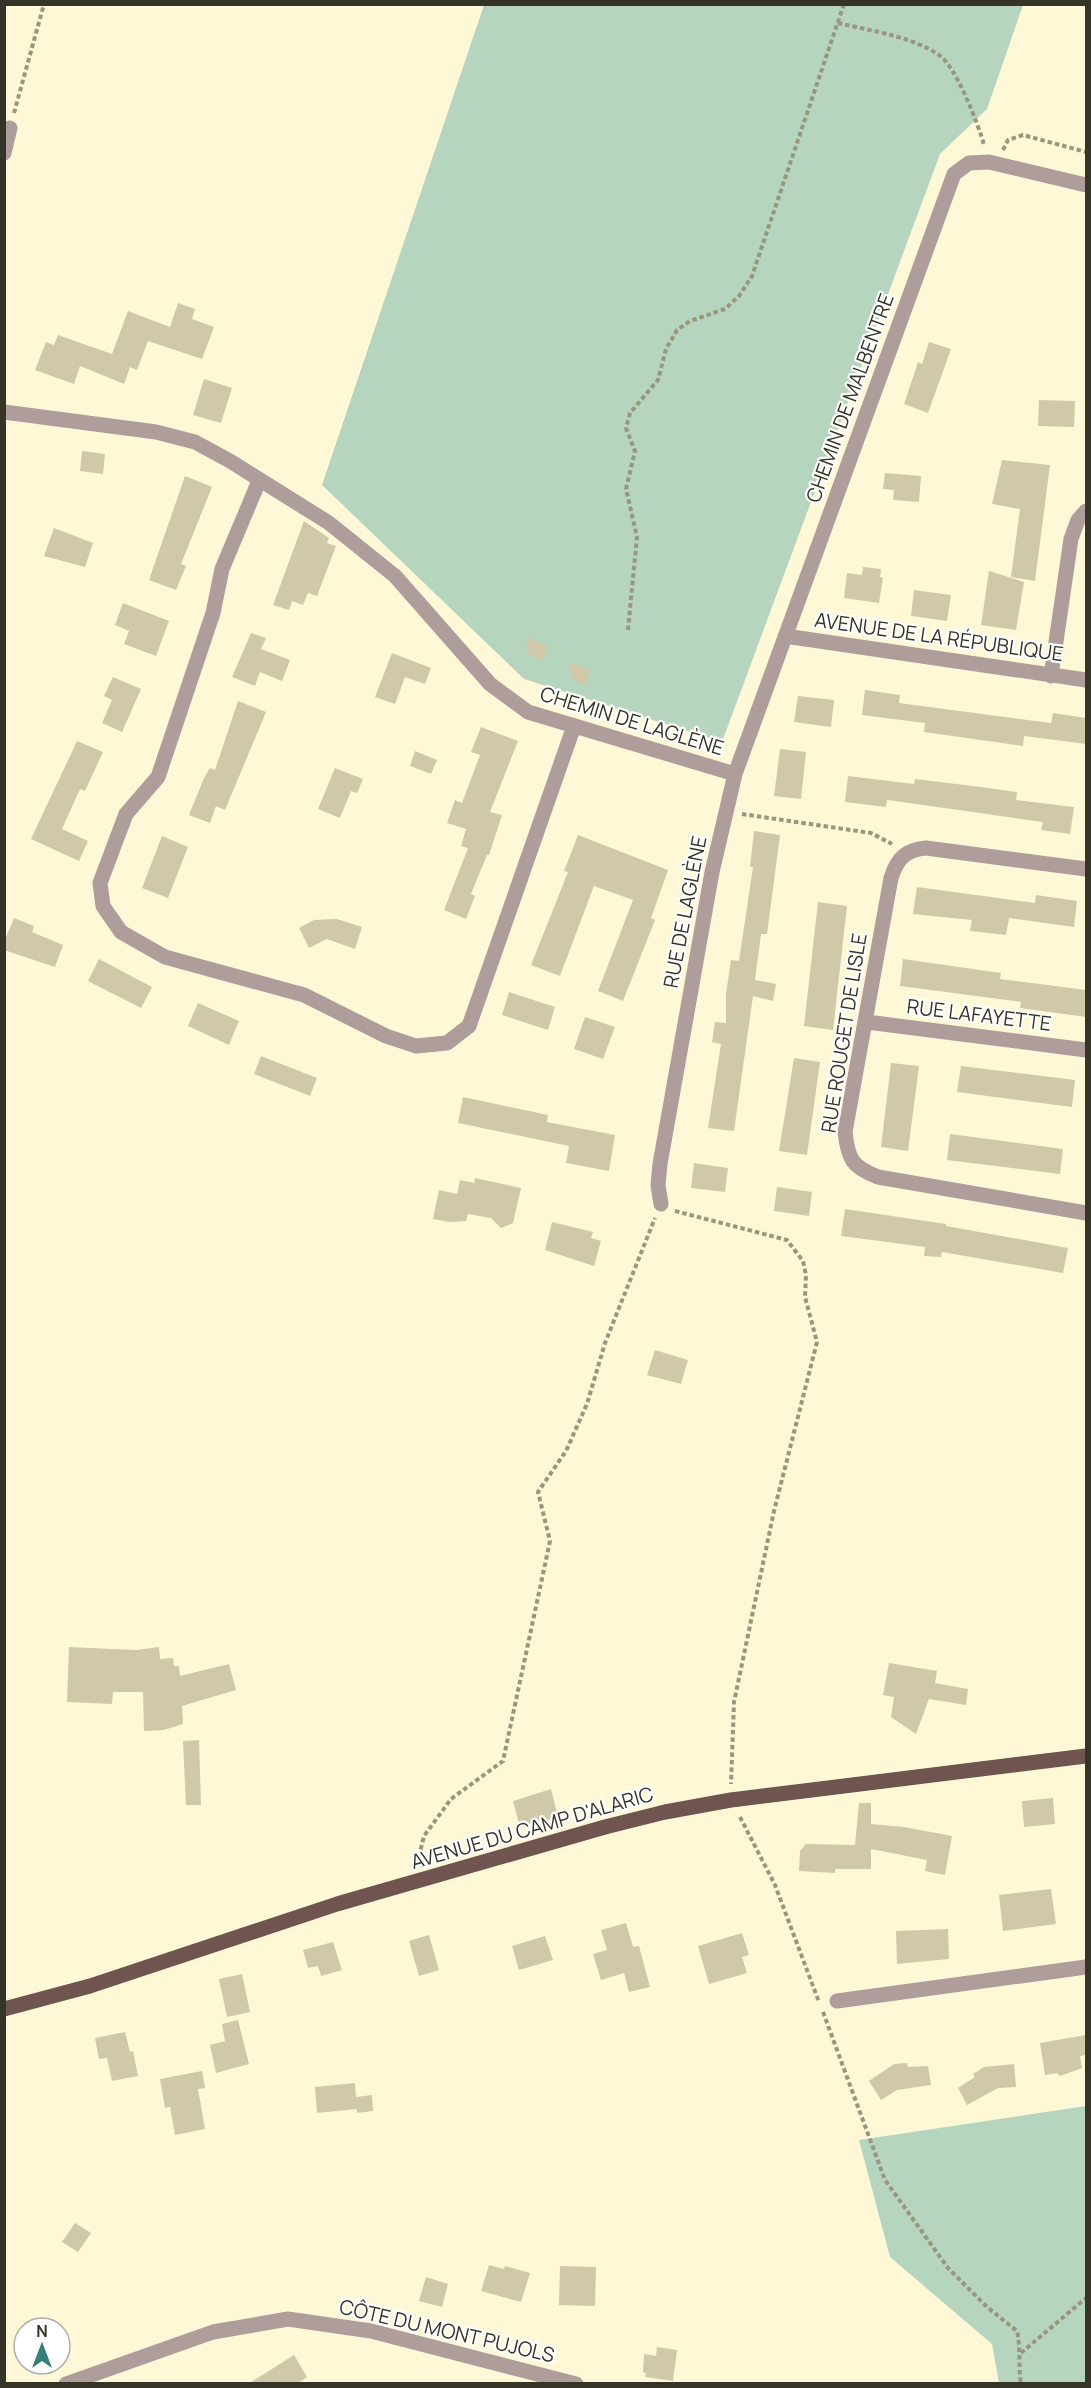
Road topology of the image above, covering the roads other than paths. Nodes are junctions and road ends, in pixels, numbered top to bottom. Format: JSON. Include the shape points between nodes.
{"nodes":[{"id":1,"x":10,"y":128,"type":"road end"},
{"id":2,"x":4,"y":153,"type":"edge"},
{"id":3,"x":1086,"y":185,"type":"edge"},
{"id":4,"x":4,"y":412,"type":"edge"},
{"id":5,"x":260,"y":481,"type":"junction"},
{"id":6,"x":1086,"y":511,"type":"edge"},
{"id":7,"x":786,"y":636,"type":"junction"},
{"id":8,"x":1051,"y":676,"type":"junction"},
{"id":9,"x":1086,"y":680,"type":"edge"},
{"id":10,"x":574,"y":726,"type":"junction"},
{"id":11,"x":735,"y":774,"type":"junction"},
{"id":12,"x":1086,"y":869,"type":"edge"},
{"id":13,"x":867,"y":1022,"type":"junction"},
{"id":14,"x":1086,"y":1050,"type":"edge"},
{"id":15,"x":661,"y":1204,"type":"road end"},
{"id":16,"x":1086,"y":1214,"type":"edge"},
{"id":17,"x":1086,"y":1756,"type":"edge"},
{"id":18,"x":1086,"y":1967,"type":"edge"},
{"id":19,"x":837,"y":2001,"type":"dead end"},
{"id":20,"x":4,"y":2009,"type":"edge"},
{"id":21,"x":66,"y":2384,"type":"edge"},
{"id":22,"x":576,"y":2384,"type":"edge"}],
"edges":[{"from":1,"to":2,"type":"street"},
{"from":3,"to":7,"type":"street","name":"CHEMIN DE MALBENTRE","via":[[994,163],[969,163],[954,174]]},
{"from":4,"to":5,"type":"street","name":"CHEMIN DE LAGLÈNE","via":[[156,432],[195,442]]},
{"from":5,"to":10,"type":"street","name":"CHEMIN DE LAGLÈNE","via":[[329,523],[395,576],[490,684],[528,712]]},
{"from":5,"to":10,"type":"street","via":[[222,569],[213,613],[158,777],[126,814],[100,883],[103,906],[121,932],[165,957],[304,995],[386,1036],[416,1046],[447,1043],[470,1026]]},
{"from":6,"to":8,"type":"street","via":[[1071,539]]},
{"from":7,"to":8,"type":"street","name":"AVENUE DE LA RÉPUBLIQUE"},
{"from":7,"to":11,"type":"street","name":"RUE DE LAGLÈNE"},
{"from":8,"to":9,"type":"street","name":"AVENUE DE LA RÉPUBLIQUE"},
{"from":10,"to":11,"type":"street","name":"CHEMIN DE LAGLÈNE"},
{"from":11,"to":15,"type":"street","name":"RUE DE LAGLÈNE","via":[[712,872],[660,1164]]},
{"from":12,"to":13,"type":"street","name":"RUE ROUGET DE LISLE","via":[[926,848],[905,854],[896,862],[891,878]]},
{"from":13,"to":14,"type":"street","name":"RUE LAFAYETTE"},
{"from":13,"to":16,"type":"street","name":"RUE ROUGET DE LISLE","via":[[845,1132],[850,1159],[859,1169],[878,1177]]},
{"from":17,"to":20,"type":"main road","name":"AVENUE DU CAMP D'ALARIC","via":[[731,1800],[605,1827],[337,1904],[90,1986]]},
{"from":18,"to":19,"type":"street"},
{"from":21,"to":22,"type":"street","name":"CÔTE DU MONT PUJOLS","via":[[213,2332],[288,2319],[371,2331]]}]}
